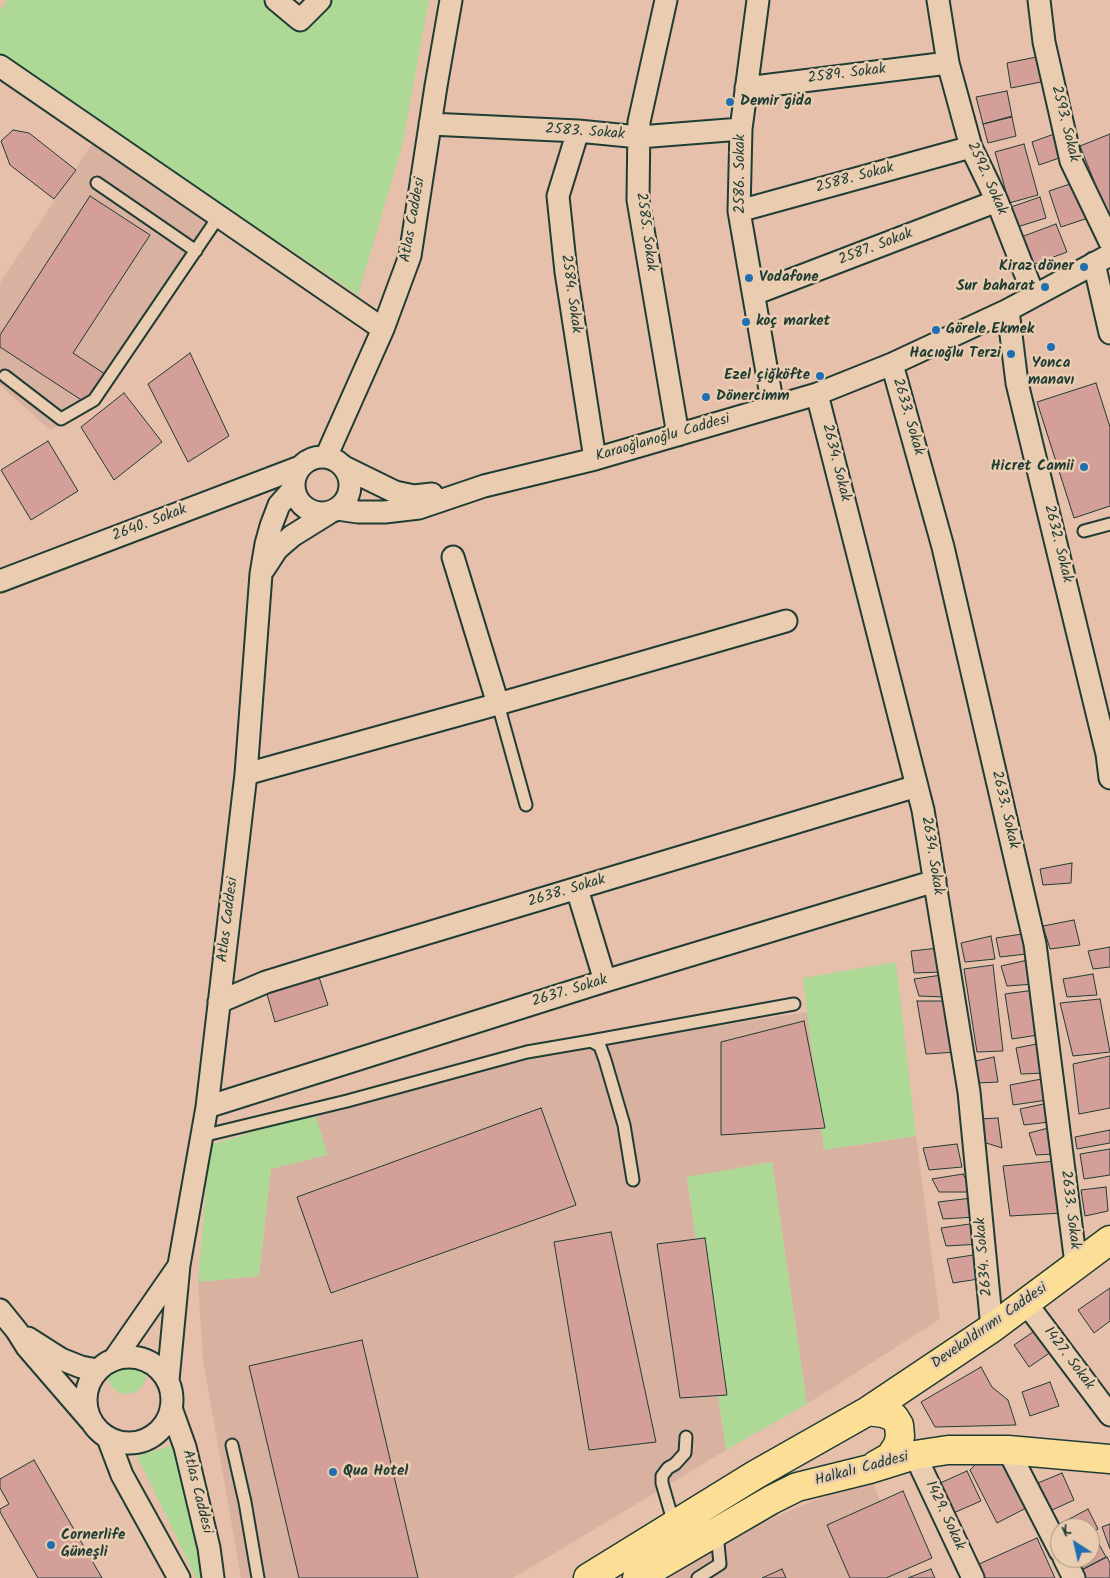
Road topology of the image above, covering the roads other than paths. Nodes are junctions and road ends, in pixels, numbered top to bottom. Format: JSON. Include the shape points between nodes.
{"nodes":[{"id":1,"x":276,"y":0,"type":"edge"},
{"id":2,"x":320,"y":0,"type":"edge"},
{"id":3,"x":451,"y":0,"type":"edge"},
{"id":4,"x":666,"y":0,"type":"edge"},
{"id":5,"x":758,"y":0,"type":"edge"},
{"id":6,"x":938,"y":0,"type":"edge"},
{"id":7,"x":1039,"y":0,"type":"edge"},
{"id":8,"x":948,"y":63,"type":"junction"},
{"id":9,"x":0,"y":66,"type":"edge"},
{"id":10,"x":746,"y":88,"type":"junction"},
{"id":11,"x":430,"y":124,"type":"junction"},
{"id":12,"x":741,"y":129,"type":"junction"},
{"id":13,"x":578,"y":131,"type":"junction"},
{"id":14,"x":639,"y":137,"type":"junction"},
{"id":15,"x":971,"y":147,"type":"junction"},
{"id":16,"x":97,"y":183,"type":"dead end"},
{"id":17,"x":997,"y":201,"type":"junction"},
{"id":18,"x":740,"y":211,"type":"junction"},
{"id":19,"x":219,"y":216,"type":"junction"},
{"id":20,"x":1110,"y":242,"type":"edge"},
{"id":21,"x":196,"y":251,"type":"junction"},
{"id":22,"x":1102,"y":259,"type":"edge"},
{"id":23,"x":754,"y":294,"type":"junction"},
{"id":24,"x":1034,"y":296,"type":"junction"},
{"id":25,"x":1008,"y":310,"type":"junction"},
{"id":26,"x":384,"y":329,"type":"junction"},
{"id":27,"x":1110,"y":333,"type":"edge"},
{"id":28,"x":892,"y":364,"type":"junction"},
{"id":29,"x":4,"y":376,"type":"dead end"},
{"id":30,"x":817,"y":394,"type":"junction"},
{"id":31,"x":773,"y":407,"type":"junction"},
{"id":32,"x":678,"y":435,"type":"junction"},
{"id":33,"x":595,"y":459,"type":"junction"},
{"id":34,"x":335,"y":462,"type":"junction"},
{"id":35,"x":300,"y":467,"type":"junction"},
{"id":36,"x":484,"y":486,"type":"junction"},
{"id":37,"x":294,"y":488,"type":"junction"},
{"id":38,"x":333,"y":511,"type":"junction"},
{"id":39,"x":1110,"y":524,"type":"edge"},
{"id":40,"x":1084,"y":531,"type":"dead end"},
{"id":41,"x":453,"y":557,"type":"dead end"},
{"id":42,"x":261,"y":574,"type":"junction"},
{"id":43,"x":0,"y":581,"type":"edge"},
{"id":44,"x":786,"y":621,"type":"dead end"},
{"id":45,"x":498,"y":704,"type":"junction"},
{"id":46,"x":1109,"y":754,"type":"edge"},
{"id":47,"x":246,"y":774,"type":"junction"},
{"id":48,"x":1110,"y":778,"type":"edge"},
{"id":49,"x":917,"y":786,"type":"junction"},
{"id":50,"x":526,"y":805,"type":"dead end"},
{"id":51,"x":935,"y":881,"type":"junction"},
{"id":52,"x":577,"y":889,"type":"junction"},
{"id":53,"x":605,"y":981,"type":"junction"},
{"id":54,"x":220,"y":1002,"type":"junction"},
{"id":55,"x":794,"y":1004,"type":"dead end"},
{"id":56,"x":591,"y":1041,"type":"junction"},
{"id":57,"x":207,"y":1107,"type":"junction"},
{"id":58,"x":202,"y":1136,"type":"junction"},
{"id":59,"x":634,"y":1180,"type":"dead end"},
{"id":60,"x":1110,"y":1240,"type":"edge"},
{"id":61,"x":1076,"y":1264,"type":"junction"},
{"id":62,"x":179,"y":1265,"type":"junction"},
{"id":63,"x":1026,"y":1303,"type":"junction"},
{"id":64,"x":0,"y":1310,"type":"edge"},
{"id":65,"x":992,"y":1328,"type":"junction"},
{"id":66,"x":17,"y":1331,"type":"junction"},
{"id":67,"x":114,"y":1358,"type":"junction"},
{"id":68,"x":97,"y":1370,"type":"junction"},
{"id":69,"x":168,"y":1380,"type":"junction"},
{"id":70,"x":171,"y":1408,"type":"junction"},
{"id":71,"x":868,"y":1410,"type":"junction"},
{"id":72,"x":1110,"y":1415,"type":"edge"},
{"id":73,"x":92,"y":1422,"type":"junction"},
{"id":74,"x":686,"y":1437,"type":"dead end"},
{"id":75,"x":108,"y":1438,"type":"junction"},
{"id":76,"x":232,"y":1445,"type":"dead end"},
{"id":77,"x":1008,"y":1450,"type":"junction"},
{"id":78,"x":915,"y":1455,"type":"junction"},
{"id":79,"x":1110,"y":1459,"type":"edge"},
{"id":80,"x":870,"y":1469,"type":"junction"},
{"id":81,"x":674,"y":1526,"type":"junction"},
{"id":82,"x":717,"y":1532,"type":"junction"},
{"id":83,"x":1050,"y":1532,"type":"edge"},
{"id":84,"x":179,"y":1578,"type":"edge"},
{"id":85,"x":213,"y":1578,"type":"edge"},
{"id":86,"x":258,"y":1578,"type":"edge"},
{"id":87,"x":588,"y":1578,"type":"edge"},
{"id":88,"x":637,"y":1578,"type":"edge"},
{"id":89,"x":698,"y":1578,"type":"edge"},
{"id":90,"x":973,"y":1578,"type":"edge"}],
"edges":[{"from":1,"to":2,"type":"street","via":[[300,20]]},
{"from":3,"to":11,"type":"street","name":"Atlas Caddesi"},
{"from":4,"to":14,"type":"street","name":"2585. Sokak","via":[[639,122]]},
{"from":5,"to":10,"type":"street","name":"2586. Sokak"},
{"from":6,"to":8,"type":"street","name":"2592. Sokak"},
{"from":7,"to":20,"type":"street","name":"2593. Sokak","via":[[1044,42],[1072,161]]},
{"from":8,"to":10,"type":"street","name":"2589. Sokak"},
{"from":8,"to":15,"type":"street","name":"2592. Sokak"},
{"from":9,"to":19,"type":"street"},
{"from":10,"to":12,"type":"street","name":"2586. Sokak"},
{"from":11,"to":13,"type":"street","name":"2583. Sokak"},
{"from":11,"to":26,"type":"street","name":"Atlas Caddesi","via":[[410,256]]},
{"from":12,"to":14,"type":"street","name":"2583. Sokak"},
{"from":12,"to":18,"type":"street","name":"2586. Sokak"},
{"from":13,"to":14,"type":"street","name":"2583. Sokak"},
{"from":13,"to":33,"type":"street","name":"2584. Sokak","via":[[558,196],[566,272]]},
{"from":14,"to":32,"type":"street","name":"2585. Sokak","via":[[638,200]]},
{"from":15,"to":17,"type":"street","name":"2592. Sokak"},
{"from":15,"to":18,"type":"street","name":"2588. Sokak"},
{"from":16,"to":21,"type":"lane"},
{"from":17,"to":23,"type":"street","name":"2587. Sokak"},
{"from":17,"to":24,"type":"street","name":"2592. Sokak"},
{"from":18,"to":23,"type":"street","name":"2586. Sokak"},
{"from":19,"to":21,"type":"lane"},
{"from":19,"to":26,"type":"street"},
{"from":21,"to":29,"type":"lane","via":[[94,400],[61,419]]},
{"from":22,"to":24,"type":"street","name":"Karaoğlanoğlu Caddesi"},
{"from":22,"to":27,"type":"street"},
{"from":23,"to":31,"type":"street","name":"2586. Sokak"},
{"from":24,"to":25,"type":"street","name":"Karaoğlanoğlu Caddesi"},
{"from":25,"to":28,"type":"street","name":"Karaoğlanoğlu Caddesi"},
{"from":25,"to":46,"type":"street","name":"2632. Sokak","via":[[1018,384]]},
{"from":26,"to":34,"type":"street","name":"Atlas Caddesi"},
{"from":28,"to":30,"type":"street","name":"Karaoğlanoğlu Caddesi"},
{"from":28,"to":61,"type":"street","name":"2633. Sokak","via":[[943,547],[1036,944]]},
{"from":30,"to":31,"type":"street","name":"Karaoğlanoğlu Caddesi"},
{"from":30,"to":49,"type":"street","name":"2634. Sokak"},
{"from":31,"to":32,"type":"street","name":"Karaoğlanoğlu Caddesi"},
{"from":32,"to":33,"type":"street","name":"Karaoğlanoğlu Caddesi"},
{"from":33,"to":36,"type":"street","name":"Karaoğlanoğlu Caddesi"},
{"from":34,"to":35,"type":"street","via":[[312,459]]},
{"from":34,"to":36,"type":"street","via":[[396,492],[414,496]]},
{"from":34,"to":38,"type":"street","via":[[349,475],[350,484],[344,502]]},
{"from":35,"to":37,"type":"street"},
{"from":35,"to":43,"type":"street","name":"2640. Sokak"},
{"from":36,"to":38,"type":"street","via":[[419,508],[385,512]]},
{"from":37,"to":38,"type":"street","via":[[296,497],[310,511]]},
{"from":37,"to":42,"type":"street","name":"Atlas Caddesi","via":[[279,505],[266,544]]},
{"from":38,"to":42,"type":"street","via":[[277,549]]},
{"from":39,"to":40,"type":"lane"},
{"from":41,"to":45,"type":"street"},
{"from":42,"to":47,"type":"street","name":"Atlas Caddesi"},
{"from":44,"to":45,"type":"street"},
{"from":45,"to":47,"type":"street"},
{"from":45,"to":50,"type":"lane"},
{"from":46,"to":48,"type":"street","name":"2632. Sokak"},
{"from":47,"to":54,"type":"street","name":"Atlas Caddesi"},
{"from":49,"to":51,"type":"street","name":"2634. Sokak"},
{"from":49,"to":52,"type":"street","name":"2638. Sokak"},
{"from":51,"to":53,"type":"street","name":"2637. Sokak"},
{"from":51,"to":65,"type":"street","name":"2634. Sokak","via":[[969,1092]]},
{"from":52,"to":53,"type":"street"},
{"from":52,"to":54,"type":"street","name":"2638. Sokak","via":[[266,982]]},
{"from":53,"to":57,"type":"street","name":"2637. Sokak"},
{"from":54,"to":57,"type":"street","name":"Atlas Caddesi"},
{"from":55,"to":56,"type":"lane"},
{"from":56,"to":58,"type":"lane","via":[[526,1052],[347,1101]]},
{"from":56,"to":59,"type":"lane","via":[[600,1046],[606,1060],[624,1125]]},
{"from":57,"to":58,"type":"street","name":"Atlas Caddesi"},
{"from":58,"to":62,"type":"street","name":"Atlas Caddesi"},
{"from":60,"to":61,"type":"main road","name":"Devekaldırımı Caddesi"},
{"from":61,"to":63,"type":"main road","name":"Devekaldırımı Caddesi"},
{"from":62,"to":67,"type":"street","name":"Atlas Caddesi"},
{"from":62,"to":69,"type":"street","name":"Atlas Caddesi"},
{"from":63,"to":65,"type":"main road","name":"Devekaldırımı Caddesi"},
{"from":63,"to":72,"type":"street","name":"1427. Sokak"},
{"from":64,"to":66,"type":"street"},
{"from":65,"to":71,"type":"main road","name":"Devekaldırımı Caddesi"},
{"from":66,"to":68,"type":"street","via":[[61,1359]]},
{"from":66,"to":73,"type":"street"},
{"from":67,"to":68,"type":"street"},
{"from":67,"to":69,"type":"street","via":[[139,1357],[151,1362]]},
{"from":68,"to":73,"type":"street","via":[[85,1395],[86,1409]]},
{"from":69,"to":70,"type":"street"},
{"from":70,"to":75,"type":"street","via":[[167,1421],[147,1439],[121,1443]]},
{"from":70,"to":85,"type":"street","name":"Atlas Caddesi","via":[[185,1447]]},
{"from":71,"to":80,"type":"main road","via":[[894,1417],[900,1436],[890,1457]]},
{"from":71,"to":81,"type":"main road"},
{"from":73,"to":75,"type":"street"},
{"from":74,"to":81,"type":"lane","via":[[685,1453],[662,1476]]},
{"from":75,"to":84,"type":"street","via":[[122,1475]]},
{"from":76,"to":86,"type":"lane"},
{"from":77,"to":78,"type":"main road","name":"Halkalı Caddesi","via":[[948,1450]]},
{"from":77,"to":79,"type":"main road","name":"Halkalı Caddesi"},
{"from":77,"to":83,"type":"street"},
{"from":78,"to":80,"type":"main road","name":"Halkalı Caddesi"},
{"from":78,"to":90,"type":"street","name":"1429. Sokak"},
{"from":80,"to":82,"type":"main road","name":"Halkalı Caddesi","via":[[797,1487]]},
{"from":81,"to":87,"type":"main road"},
{"from":82,"to":88,"type":"main road","name":"Halkalı Caddesi"},
{"from":82,"to":89,"type":"lane","via":[[720,1564]]}]}
